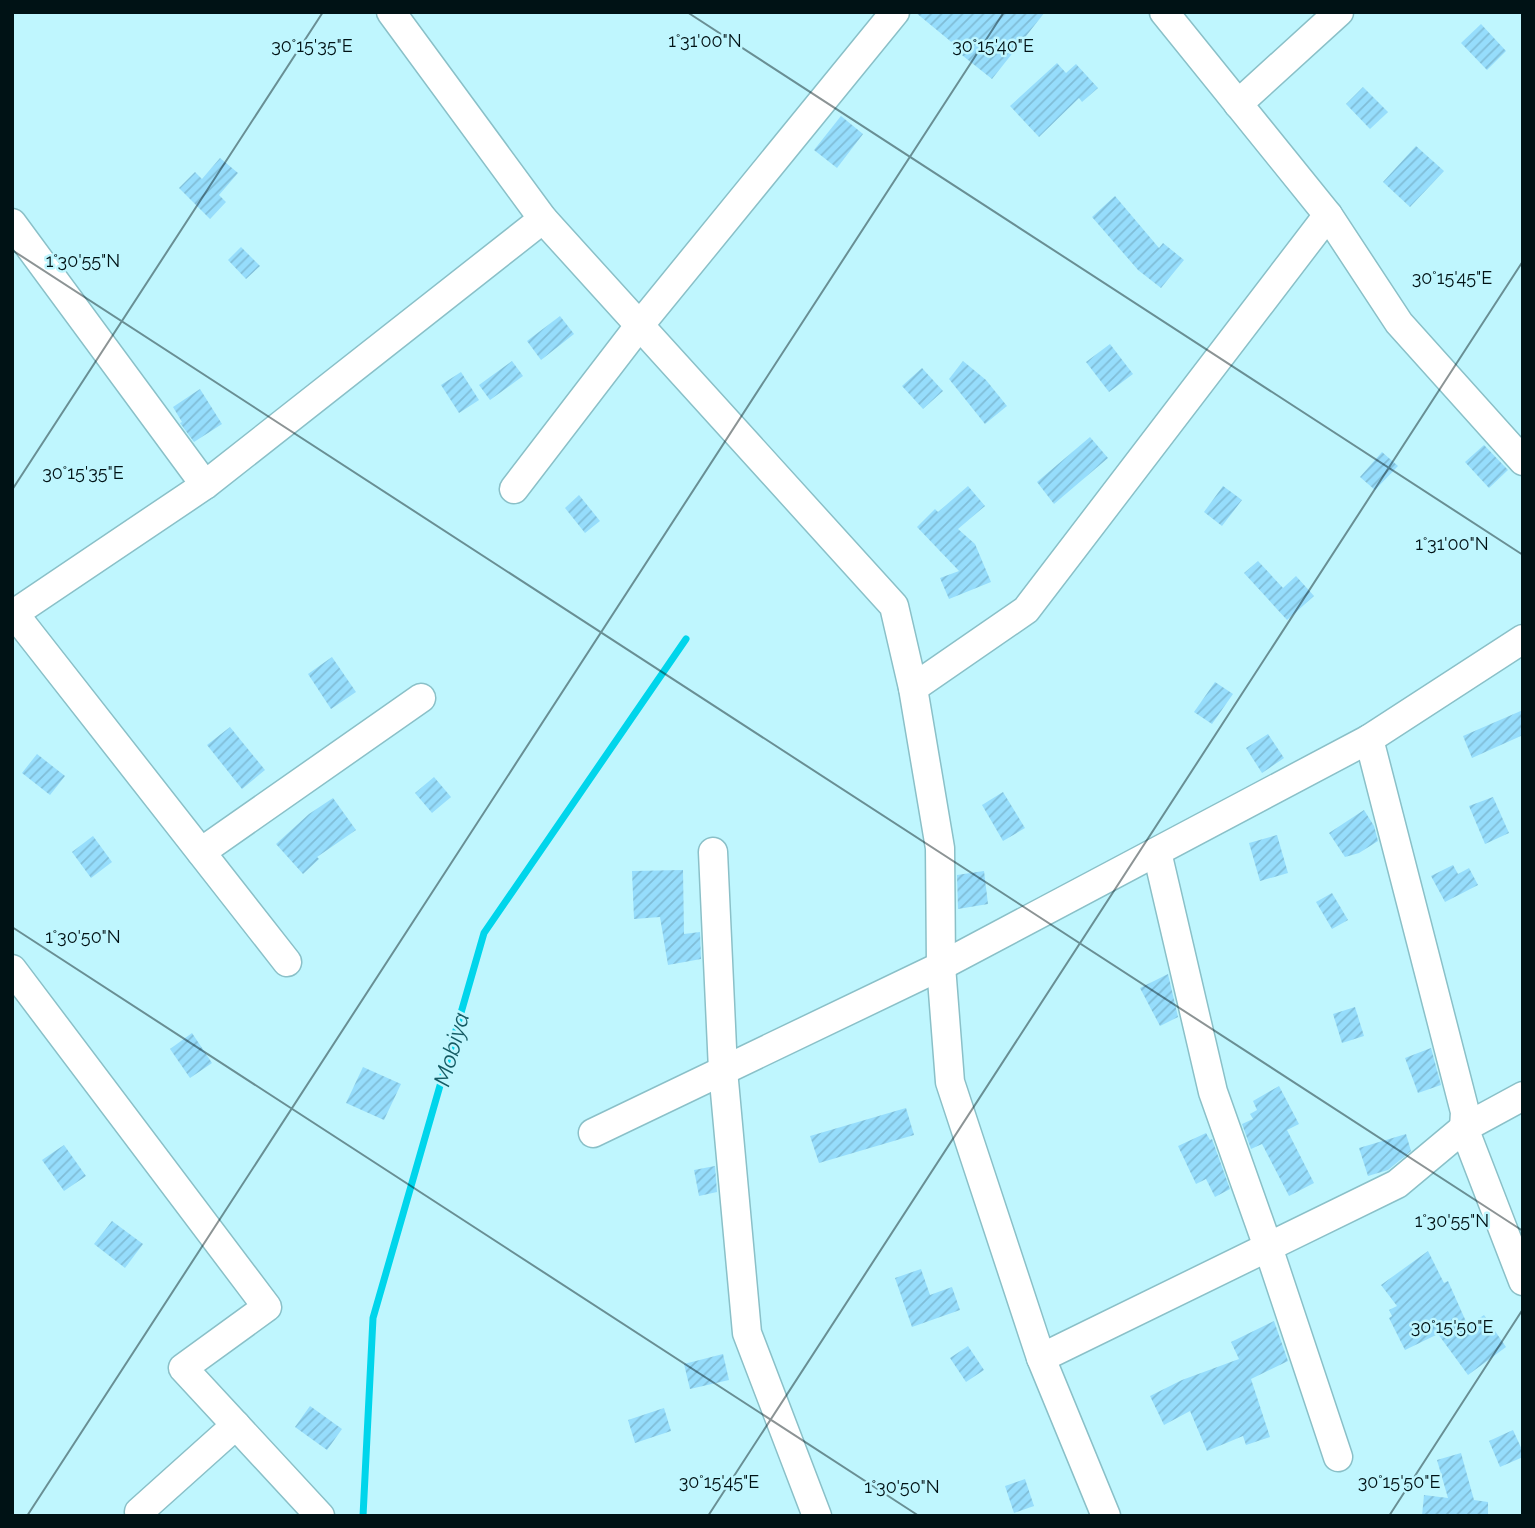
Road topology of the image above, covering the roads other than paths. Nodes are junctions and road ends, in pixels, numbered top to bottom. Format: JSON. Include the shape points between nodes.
{"nodes":[{"id":1,"x":391,"y":12,"type":"edge"},
{"id":2,"x":895,"y":12,"type":"edge"},
{"id":3,"x":1164,"y":12,"type":"edge"},
{"id":4,"x":1339,"y":12,"type":"edge"},
{"id":5,"x":1238,"y":104,"type":"junction"},
{"id":6,"x":1328,"y":215,"type":"junction"},
{"id":7,"x":543,"y":219,"type":"junction"},
{"id":8,"x":12,"y":223,"type":"edge"},
{"id":9,"x":639,"y":326,"type":"junction"},
{"id":10,"x":1523,"y":461,"type":"edge"},
{"id":11,"x":205,"y":485,"type":"junction"},
{"id":12,"x":514,"y":489,"type":"dead end"},
{"id":13,"x":13,"y":613,"type":"edge"},
{"id":14,"x":1523,"y":639,"type":"edge"},
{"id":15,"x":913,"y":688,"type":"junction"},
{"id":16,"x":421,"y":698,"type":"dead end"},
{"id":17,"x":1369,"y":739,"type":"junction"},
{"id":18,"x":201,"y":852,"type":"junction"},
{"id":19,"x":713,"y":852,"type":"dead end"},
{"id":20,"x":1157,"y":852,"type":"junction"},
{"id":21,"x":287,"y":962,"type":"dead end"},
{"id":22,"x":941,"y":966,"type":"junction"},
{"id":23,"x":12,"y":969,"type":"edge"},
{"id":24,"x":723,"y":1070,"type":"junction"},
{"id":25,"x":1523,"y":1096,"type":"edge"},
{"id":26,"x":1464,"y":1128,"type":"junction"},
{"id":27,"x":593,"y":1133,"type":"dead end"},
{"id":28,"x":1268,"y":1247,"type":"junction"},
{"id":29,"x":1523,"y":1281,"type":"edge"},
{"id":30,"x":1041,"y":1358,"type":"junction"},
{"id":31,"x":236,"y":1425,"type":"junction"},
{"id":32,"x":1338,"y":1457,"type":"dead end"},
{"id":33,"x":139,"y":1512,"type":"dead end"},
{"id":34,"x":320,"y":1516,"type":"edge"},
{"id":35,"x":817,"y":1516,"type":"edge"},
{"id":36,"x":1106,"y":1516,"type":"edge"}],
"edges":[{"from":1,"to":7,"type":"street"},
{"from":2,"to":9,"type":"street"},
{"from":3,"to":5,"type":"street"},
{"from":4,"to":5,"type":"street"},
{"from":5,"to":6,"type":"street"},
{"from":6,"to":10,"type":"street","via":[[1399,323]]},
{"from":6,"to":15,"type":"street","via":[[1026,610]]},
{"from":7,"to":9,"type":"street"},
{"from":7,"to":11,"type":"street"},
{"from":8,"to":11,"type":"street"},
{"from":9,"to":12,"type":"street"},
{"from":9,"to":15,"type":"street","via":[[894,606]]},
{"from":11,"to":13,"type":"street"},
{"from":13,"to":18,"type":"street"},
{"from":14,"to":17,"type":"street"},
{"from":15,"to":22,"type":"street","via":[[940,848]]},
{"from":16,"to":18,"type":"street"},
{"from":17,"to":20,"type":"street"},
{"from":17,"to":26,"type":"street","via":[[1465,1112]]},
{"from":18,"to":21,"type":"street"},
{"from":19,"to":24,"type":"street"},
{"from":20,"to":22,"type":"street"},
{"from":20,"to":28,"type":"street","via":[[1213,1092]]},
{"from":22,"to":24,"type":"street"},
{"from":22,"to":30,"type":"street","via":[[950,1082]]},
{"from":23,"to":31,"type":"street","via":[[267,1307],[183,1368]]},
{"from":24,"to":27,"type":"street"},
{"from":24,"to":35,"type":"street","via":[[747,1333]]},
{"from":25,"to":26,"type":"street"},
{"from":26,"to":28,"type":"street","via":[[1397,1184]]},
{"from":26,"to":29,"type":"street"},
{"from":28,"to":30,"type":"street"},
{"from":28,"to":32,"type":"street"},
{"from":30,"to":36,"type":"street"},
{"from":31,"to":33,"type":"street"},
{"from":31,"to":34,"type":"street"}]}
